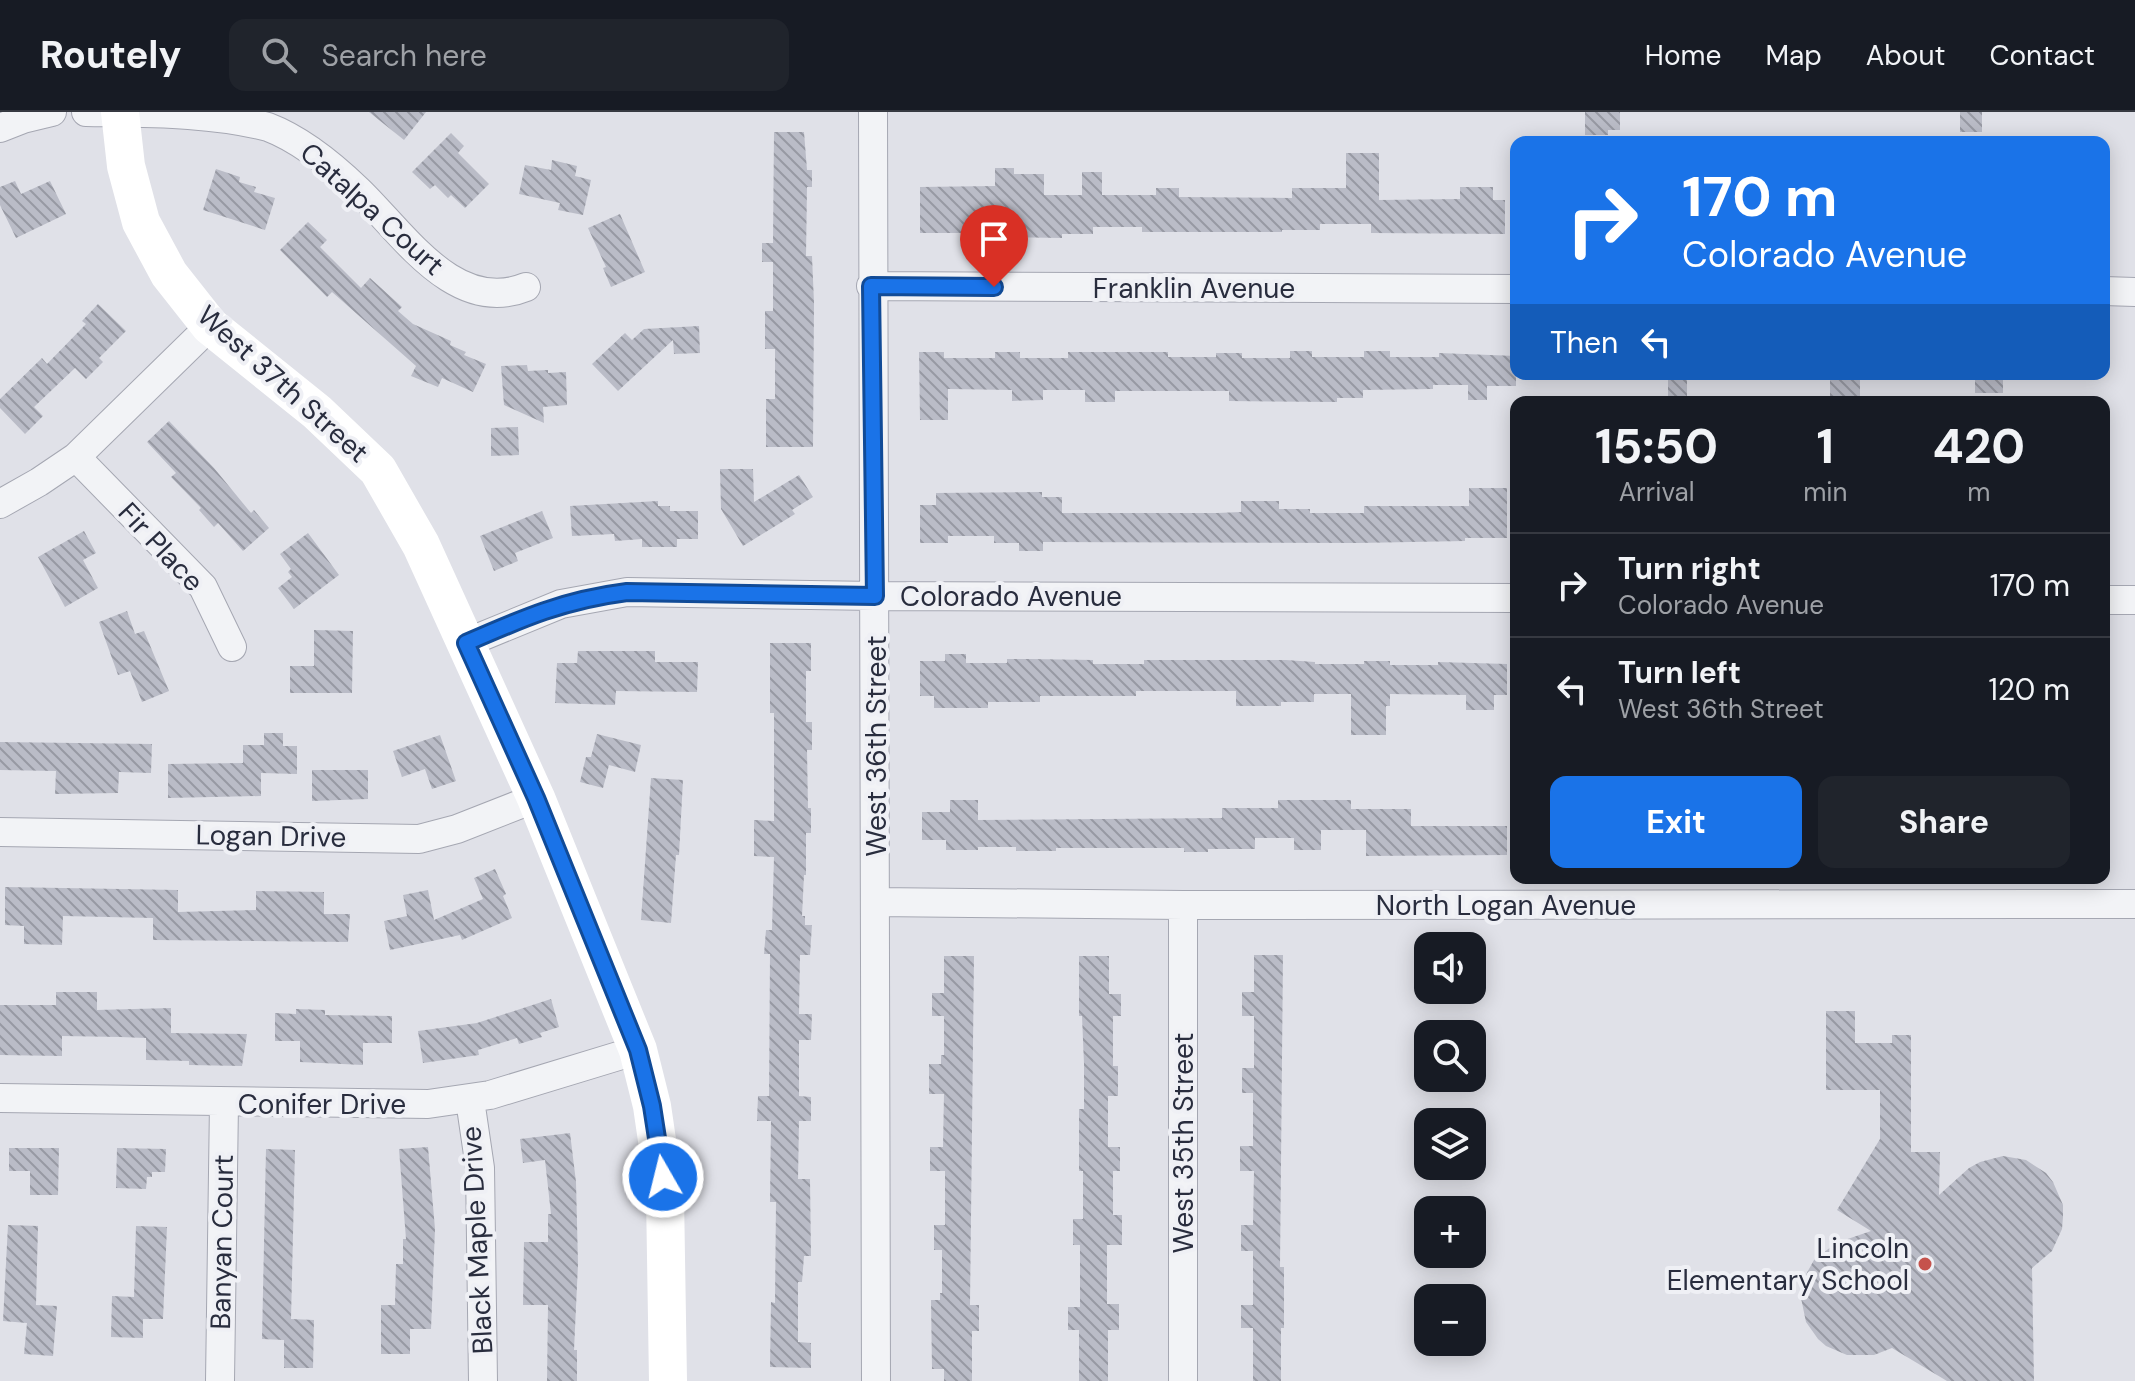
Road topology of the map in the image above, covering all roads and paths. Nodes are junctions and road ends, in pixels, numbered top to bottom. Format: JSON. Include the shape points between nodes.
{"nodes":[{"id":1,"x":52,"y":112,"type":"edge"},
{"id":2,"x":86,"y":112,"type":"edge"},
{"id":3,"x":120,"y":112,"type":"edge"},
{"id":4,"x":873,"y":112,"type":"edge"},
{"id":5,"x":0,"y":128,"type":"edge"},
{"id":6,"x":871,"y":286,"type":"junction"},
{"id":7,"x":526,"y":287,"type":"dead end"},
{"id":8,"x":1510,"y":289,"type":"edge"},
{"id":9,"x":2110,"y":291,"type":"edge"},
{"id":10,"x":2135,"y":292,"type":"edge"},
{"id":11,"x":210,"y":326,"type":"junction"},
{"id":12,"x":76,"y":457,"type":"junction"},
{"id":13,"x":0,"y":504,"type":"edge"},
{"id":14,"x":875,"y":596,"type":"junction"},
{"id":15,"x":1510,"y":598,"type":"edge"},
{"id":16,"x":2110,"y":600,"type":"edge"},
{"id":17,"x":2135,"y":600,"type":"edge"},
{"id":18,"x":466,"y":643,"type":"junction"},
{"id":19,"x":232,"y":647,"type":"dead end"},
{"id":20,"x":536,"y":798,"type":"junction"},
{"id":21,"x":0,"y":832,"type":"edge"},
{"id":22,"x":876,"y":902,"type":"junction"},
{"id":23,"x":2135,"y":904,"type":"edge"},
{"id":24,"x":1183,"y":905,"type":"junction"},
{"id":25,"x":638,"y":1050,"type":"junction"},
{"id":26,"x":0,"y":1098,"type":"edge"},
{"id":27,"x":470,"y":1100,"type":"junction"},
{"id":28,"x":224,"y":1103,"type":"junction"},
{"id":29,"x":220,"y":1381,"type":"edge"},
{"id":30,"x":483,"y":1381,"type":"edge"},
{"id":31,"x":668,"y":1381,"type":"edge"},
{"id":32,"x":876,"y":1381,"type":"edge"},
{"id":33,"x":1183,"y":1381,"type":"edge"}],
"edges":[{"from":1,"to":5,"type":"street"},
{"from":2,"to":3,"type":"street"},
{"from":3,"to":7,"type":"street","name":"Catalpa Court","via":[[206,113],[270,127],[331,166],[449,278],[493,295]]},
{"from":3,"to":11,"type":"street","name":"West 37th Street","via":[[126,166],[141,222],[169,274]]},
{"from":4,"to":6,"type":"street","name":"West 36th Street"},
{"from":6,"to":8,"type":"street","name":"Franklin Avenue"},
{"from":6,"to":14,"type":"street","name":"West 36th Street"},
{"from":9,"to":10,"type":"street"},
{"from":11,"to":12,"type":"street"},
{"from":11,"to":18,"type":"street","name":"West 37th Street","via":[[317,412],[378,470],[421,545]]},
{"from":12,"to":13,"type":"street"},
{"from":12,"to":19,"type":"street","name":"Fir Place","via":[[203,587]]},
{"from":14,"to":15,"type":"street","name":"Colorado Avenue"},
{"from":14,"to":18,"type":"street","name":"Colorado Avenue","via":[[627,592],[561,604]]},
{"from":14,"to":22,"type":"street","name":"West 36th Street"},
{"from":16,"to":17,"type":"street"},
{"from":18,"to":20,"type":"street","name":"West 37th Street"},
{"from":20,"to":21,"type":"street","name":"Logan Drive","via":[[419,839]]},
{"from":20,"to":25,"type":"street","name":"West 37th Street"},
{"from":22,"to":24,"type":"street","name":"North Logan Avenue"},
{"from":22,"to":32,"type":"street","name":"West 36th Street"},
{"from":23,"to":24,"type":"street","name":"North Logan Avenue"},
{"from":24,"to":33,"type":"street","name":"West 35th Street"},
{"from":25,"to":27,"type":"street","name":"Conifer Drive"},
{"from":25,"to":31,"type":"street","name":"West 37th Street","via":[[665,1195]]},
{"from":26,"to":28,"type":"street","name":"Conifer Drive"},
{"from":27,"to":28,"type":"street","name":"Conifer Drive"},
{"from":27,"to":30,"type":"street","name":"Black Maple Drive","via":[[480,1168]]},
{"from":28,"to":29,"type":"street","name":"Banyan Court"}]}
